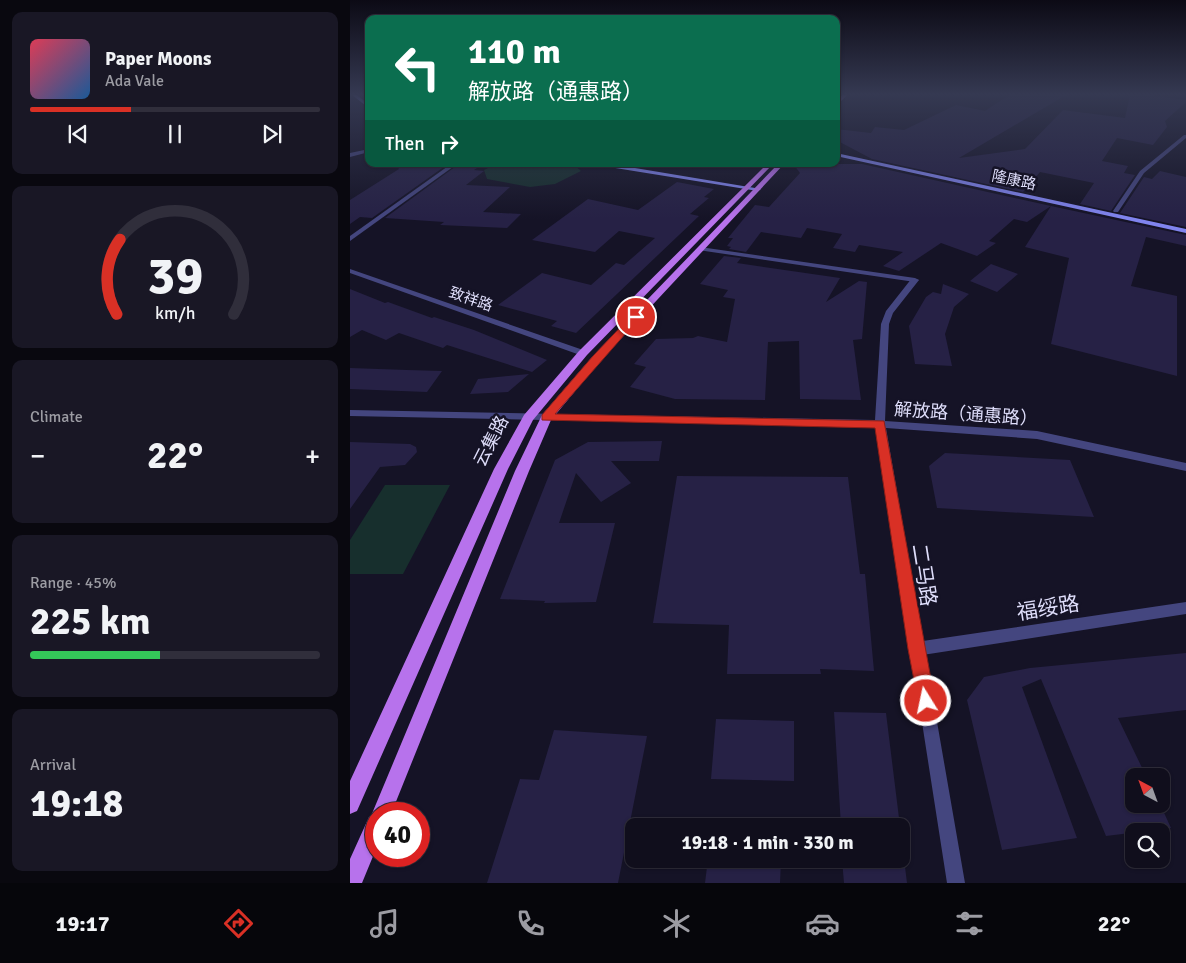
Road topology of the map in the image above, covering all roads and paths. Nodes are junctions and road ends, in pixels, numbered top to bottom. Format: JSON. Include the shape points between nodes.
{"nodes":[{"id":1,"x":1186,"y":136,"type":"edge"},
{"id":2,"x":365,"y":151,"type":"edge"},
{"id":3,"x":840,"y":153,"type":"edge"},
{"id":4,"x":840,"y":153,"type":"edge"},
{"id":5,"x":350,"y":155,"type":"edge"},
{"id":6,"x":450,"y":167,"type":"edge"},
{"id":7,"x":624,"y":167,"type":"edge"},
{"id":8,"x":645,"y":167,"type":"edge"},
{"id":9,"x":768,"y":167,"type":"edge"},
{"id":10,"x":777,"y":167,"type":"edge"},
{"id":11,"x":754,"y":186,"type":"junction"},
{"id":12,"x":1116,"y":211,"type":"junction"},
{"id":13,"x":1186,"y":226,"type":"edge"},
{"id":14,"x":1186,"y":231,"type":"edge"},
{"id":15,"x":350,"y":240,"type":"edge"},
{"id":16,"x":700,"y":249,"type":"junction"},
{"id":17,"x":350,"y":271,"type":"edge"},
{"id":18,"x":583,"y":353,"type":"junction"},
{"id":19,"x":350,"y":413,"type":"edge"},
{"id":20,"x":528,"y":418,"type":"junction"},
{"id":21,"x":546,"y":418,"type":"junction"},
{"id":22,"x":880,"y":424,"type":"junction"},
{"id":23,"x":1186,"y":467,"type":"edge"},
{"id":24,"x":1186,"y":608,"type":"edge"},
{"id":25,"x":916,"y":649,"type":"junction"},
{"id":26,"x":385,"y":802,"type":"edge"},
{"id":27,"x":350,"y":804,"type":"edge"},
{"id":28,"x":365,"y":850,"type":"edge"},
{"id":29,"x":351,"y":883,"type":"edge"},
{"id":30,"x":956,"y":883,"type":"edge"}],
"edges":[{"from":1,"to":12,"type":"street","via":[[1142,172]]},
{"from":2,"to":5,"type":"street"},
{"from":3,"to":12,"type":"main road","name":"隆康路"},
{"from":4,"to":14,"type":"main road","name":"隆康路"},
{"from":6,"to":15,"type":"street"},
{"from":7,"to":11,"type":"main road"},
{"from":8,"to":11,"type":"main road"},
{"from":9,"to":11,"type":"main road","name":"云集路"},
{"from":10,"to":11,"type":"main road","name":"云集路"},
{"from":11,"to":16,"type":"main road","name":"云集路"},
{"from":11,"to":18,"type":"main road","name":"云集路"},
{"from":12,"to":13,"type":"main road","name":"隆康路"},
{"from":16,"to":21,"type":"main road","name":"云集路","via":[[597,358]]},
{"from":16,"to":22,"type":"street","name":"二马路","via":[[914,280],[889,313],[886,324]]},
{"from":17,"to":18,"type":"street","name":"致祥路"},
{"from":18,"to":20,"type":"main road","name":"云集路"},
{"from":19,"to":20,"type":"street","name":"解放路（通惠路）"},
{"from":20,"to":21,"type":"street","name":"解放路（通惠路）"},
{"from":20,"to":27,"type":"main road","name":"云集路","via":[[501,469]]},
{"from":21,"to":22,"type":"street","name":"解放路（通惠路）"},
{"from":21,"to":26,"type":"main road","name":"云集路"},
{"from":22,"to":23,"type":"street","name":"解放路（通惠路）","via":[[1037,435]]},
{"from":22,"to":25,"type":"street","name":"二马路"},
{"from":24,"to":25,"type":"street","name":"福绥路"},
{"from":25,"to":30,"type":"street","name":"二马路"},
{"from":28,"to":29,"type":"main road"}]}
